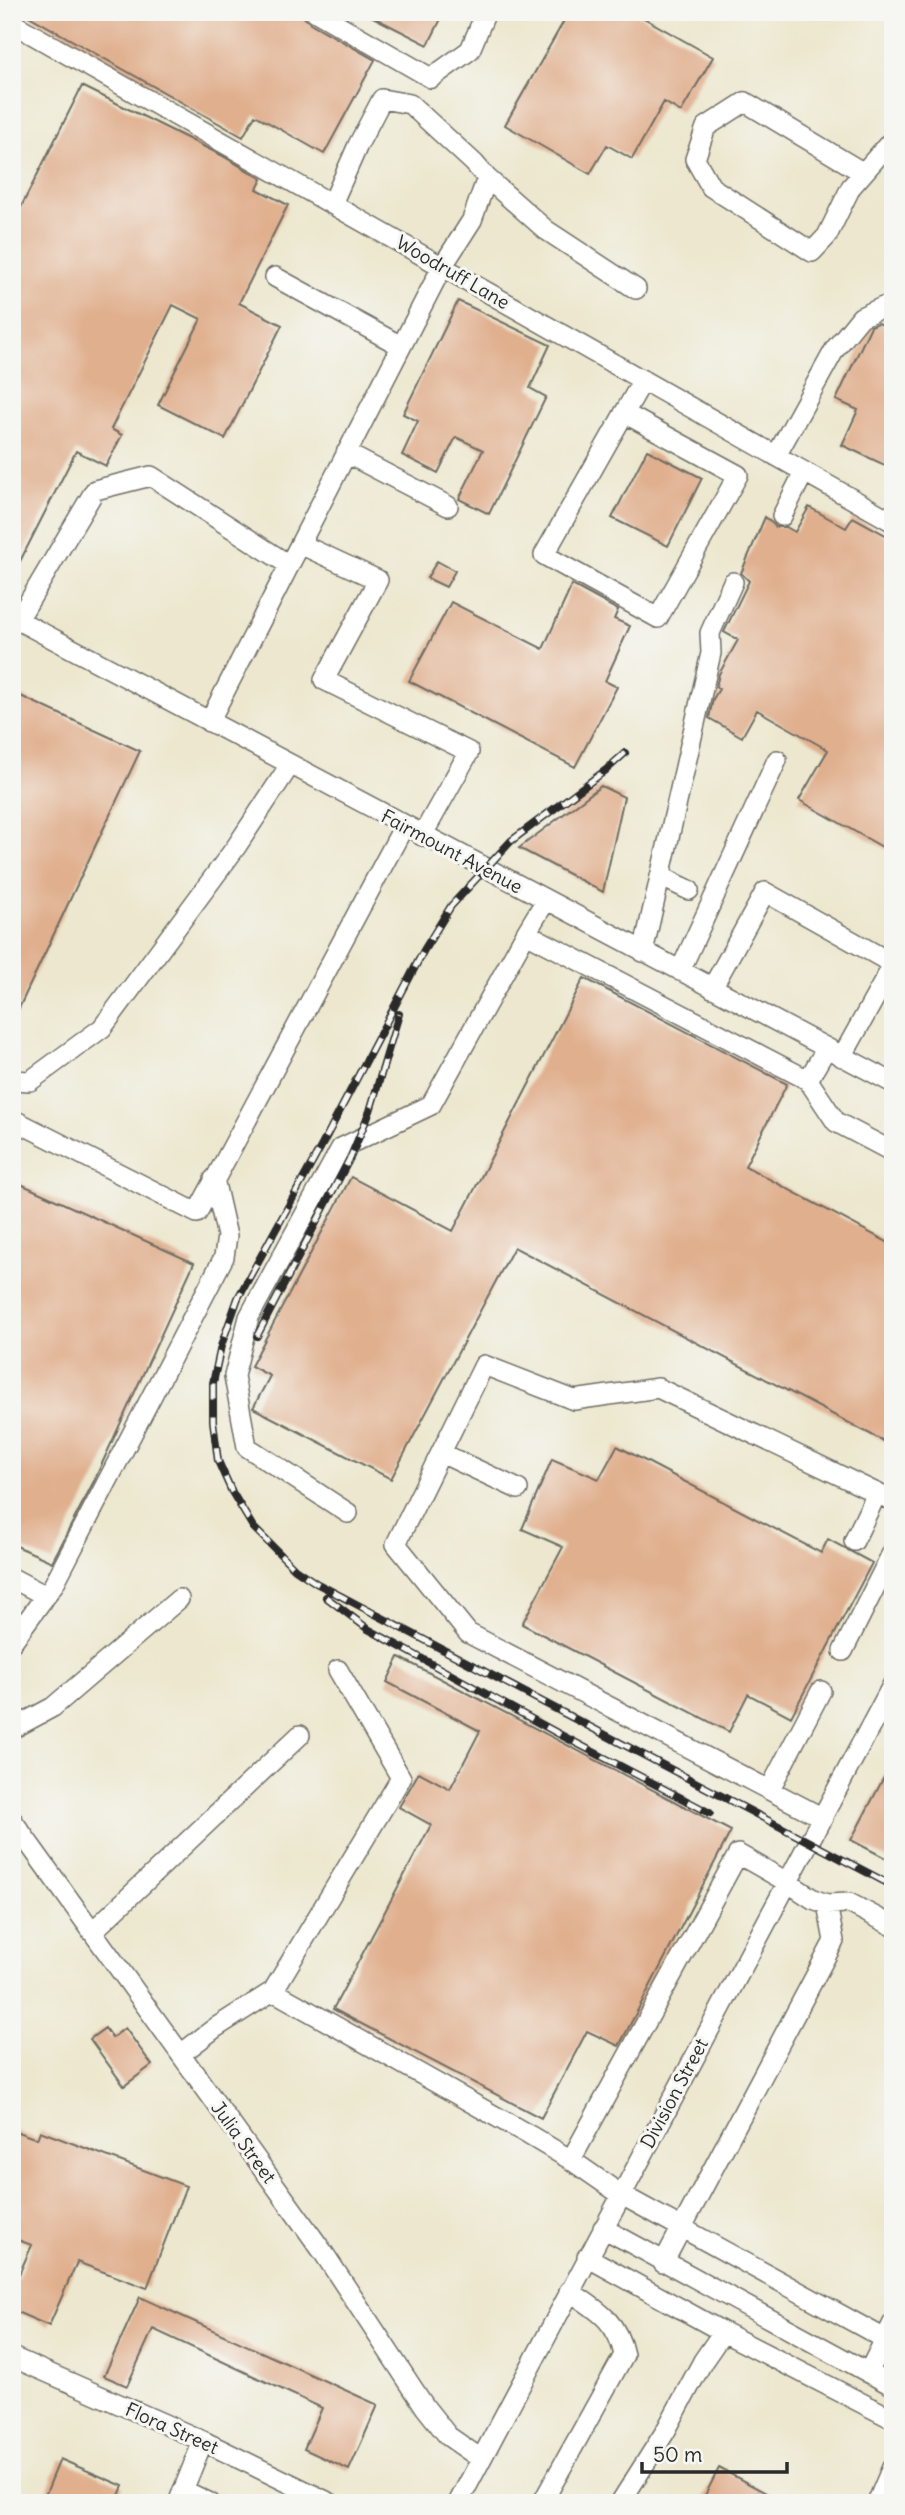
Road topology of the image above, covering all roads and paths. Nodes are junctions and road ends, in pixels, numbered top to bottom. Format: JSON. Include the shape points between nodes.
{"nodes":[{"id":1,"x":316,"y":12,"type":"edge"},
{"id":2,"x":486,"y":12,"type":"edge"},
{"id":3,"x":15,"y":31,"type":"edge"},
{"id":4,"x":893,"y":139,"type":"edge"},
{"id":5,"x":862,"y":172,"type":"junction"},
{"id":6,"x":487,"y":178,"type":"junction"},
{"id":7,"x":332,"y":204,"type":"junction"},
{"id":8,"x":442,"y":267,"type":"junction"},
{"id":9,"x":275,"y":277,"type":"dead end"},
{"id":10,"x":636,"y":289,"type":"dead end"},
{"id":11,"x":893,"y":309,"type":"edge"},
{"id":12,"x":401,"y":346,"type":"junction"},
{"id":13,"x":643,"y":380,"type":"junction"},
{"id":14,"x":624,"y":413,"type":"junction"},
{"id":15,"x":346,"y":453,"type":"junction"},
{"id":16,"x":776,"y":456,"type":"junction"},
{"id":17,"x":804,"y":472,"type":"junction"},
{"id":18,"x":448,"y":506,"type":"dead end"},
{"id":19,"x":782,"y":516,"type":"dead end"},
{"id":20,"x":893,"y":522,"type":"edge"},
{"id":21,"x":300,"y":544,"type":"junction"},
{"id":22,"x":289,"y":565,"type":"junction"},
{"id":23,"x":733,"y":582,"type":"dead end"},
{"id":24,"x":15,"y":619,"type":"edge"},
{"id":25,"x":209,"y":722,"type":"junction"},
{"id":26,"x":777,"y":760,"type":"dead end"},
{"id":27,"x":290,"y":765,"type":"junction"},
{"id":28,"x":404,"y":826,"type":"junction"},
{"id":29,"x":422,"y":835,"type":"junction"},
{"id":30,"x":660,"y":876,"type":"junction"},
{"id":31,"x":689,"y":890,"type":"dead end"},
{"id":32,"x":546,"y":900,"type":"junction"},
{"id":33,"x":526,"y":933,"type":"junction"},
{"id":34,"x":643,"y":952,"type":"junction"},
{"id":35,"x":893,"y":965,"type":"edge"},
{"id":36,"x":680,"y":971,"type":"junction"},
{"id":37,"x":712,"y":988,"type":"junction"},
{"id":38,"x":834,"y":1053,"type":"junction"},
{"id":39,"x":12,"y":1080,"type":"edge"},
{"id":40,"x":808,"y":1080,"type":"junction"},
{"id":41,"x":893,"y":1083,"type":"edge"},
{"id":42,"x":12,"y":1119,"type":"edge"},
{"id":43,"x":893,"y":1152,"type":"edge"},
{"id":44,"x":214,"y":1179,"type":"junction"},
{"id":45,"x":441,"y":1453,"type":"junction"},
{"id":46,"x":518,"y":1489,"type":"dead end"},
{"id":47,"x":885,"y":1497,"type":"edge"},
{"id":48,"x":348,"y":1513,"type":"dead end"},
{"id":49,"x":854,"y":1541,"type":"dead end"},
{"id":50,"x":893,"y":1551,"type":"edge"},
{"id":51,"x":12,"y":1578,"type":"edge"},
{"id":52,"x":46,"y":1596,"type":"junction"},
{"id":53,"x":179,"y":1599,"type":"dead end"},
{"id":54,"x":12,"y":1642,"type":"edge"},
{"id":55,"x":843,"y":1651,"type":"dead end"},
{"id":56,"x":338,"y":1670,"type":"dead end"},
{"id":57,"x":892,"y":1687,"type":"edge"},
{"id":58,"x":821,"y":1692,"type":"dead end"},
{"id":59,"x":12,"y":1729,"type":"edge"},
{"id":60,"x":300,"y":1735,"type":"dead end"},
{"id":61,"x":770,"y":1789,"type":"junction"},
{"id":62,"x":823,"y":1818,"type":"junction"},
{"id":63,"x":12,"y":1820,"type":"edge"},
{"id":64,"x":787,"y":1882,"type":"junction"},
{"id":65,"x":827,"y":1905,"type":"junction"},
{"id":66,"x":893,"y":1926,"type":"edge"},
{"id":67,"x":92,"y":1931,"type":"junction"},
{"id":68,"x":273,"y":1990,"type":"junction"},
{"id":69,"x":181,"y":2054,"type":"junction"},
{"id":70,"x":571,"y":2160,"type":"junction"},
{"id":71,"x":620,"y":2194,"type":"junction"},
{"id":72,"x":603,"y":2228,"type":"junction"},
{"id":73,"x":681,"y":2228,"type":"junction"},
{"id":74,"x":587,"y":2257,"type":"junction"},
{"id":75,"x":663,"y":2263,"type":"junction"},
{"id":76,"x":569,"y":2291,"type":"junction"},
{"id":77,"x":889,"y":2331,"type":"edge"},
{"id":78,"x":723,"y":2332,"type":"junction"},
{"id":79,"x":12,"y":2357,"type":"edge"},
{"id":80,"x":868,"y":2373,"type":"junction"},
{"id":81,"x":893,"y":2386,"type":"edge"},
{"id":82,"x":893,"y":2419,"type":"edge"},
{"id":83,"x":203,"y":2441,"type":"junction"},
{"id":84,"x":481,"y":2459,"type":"junction"},
{"id":85,"x":893,"y":2465,"type":"edge"},
{"id":86,"x":180,"y":2496,"type":"edge"},
{"id":87,"x":211,"y":2503,"type":"edge"},
{"id":88,"x":330,"y":2503,"type":"edge"},
{"id":89,"x":458,"y":2503,"type":"edge"},
{"id":90,"x":542,"y":2503,"type":"edge"},
{"id":91,"x":620,"y":2503,"type":"edge"},
{"id":92,"x":877,"y":2503,"type":"edge"}],
"edges":[{"from":1,"to":2,"type":"street","via":[[431,78],[470,50]]},
{"from":3,"to":7,"type":"street","name":"Woodruff Lane"},
{"from":4,"to":5,"type":"street"},
{"from":5,"to":5,"type":"street","via":[[827,236],[812,252],[711,187],[695,159],[706,127],[745,102]]},
{"from":6,"to":7,"type":"street","via":[[410,104],[382,99]]},
{"from":6,"to":8,"type":"street","via":[[472,220]]},
{"from":6,"to":10,"type":"street","via":[[546,230]]},
{"from":7,"to":8,"type":"street","name":"Woodruff Lane"},
{"from":8,"to":12,"type":"street"},
{"from":8,"to":13,"type":"street","name":"Woodruff Lane"},
{"from":9,"to":12,"type":"street"},
{"from":11,"to":16,"type":"street","via":[[883,307],[860,317],[852,327]]},
{"from":12,"to":15,"type":"street"},
{"from":13,"to":14,"type":"street"},
{"from":13,"to":16,"type":"street","name":"Woodruff Lane"},
{"from":14,"to":14,"type":"street","via":[[544,555],[658,618],[738,475]]},
{"from":15,"to":18,"type":"street"},
{"from":15,"to":21,"type":"street"},
{"from":16,"to":17,"type":"street","name":"Woodruff Lane"},
{"from":17,"to":19,"type":"street"},
{"from":17,"to":20,"type":"street","name":"Woodruff Lane"},
{"from":21,"to":22,"type":"street"},
{"from":21,"to":29,"type":"street","via":[[378,580],[324,680],[469,752]]},
{"from":22,"to":24,"type":"street","via":[[151,476],[95,490]]},
{"from":22,"to":25,"type":"street"},
{"from":23,"to":30,"type":"street","via":[[710,633],[711,653]]},
{"from":24,"to":25,"type":"street","name":"Fairmount Avenue"},
{"from":25,"to":27,"type":"street","name":"Fairmount Avenue"},
{"from":26,"to":36,"type":"street"},
{"from":27,"to":28,"type":"street","name":"Fairmount Avenue"},
{"from":27,"to":39,"type":"street","via":[[236,847],[102,1028],[30,1081]]},
{"from":28,"to":29,"type":"street","name":"Fairmount Avenue"},
{"from":28,"to":44,"type":"street"},
{"from":29,"to":32,"type":"street","name":"Fairmount Avenue"},
{"from":30,"to":31,"type":"street"},
{"from":30,"to":34,"type":"street"},
{"from":32,"to":33,"type":"street"},
{"from":32,"to":34,"type":"street","name":"Fairmount Avenue"},
{"from":33,"to":40,"type":"street"},
{"from":33,"to":48,"type":"street","via":[[431,1105],[341,1148],[249,1317],[234,1376],[247,1447]]},
{"from":34,"to":36,"type":"street","name":"Fairmount Avenue"},
{"from":35,"to":37,"type":"street","via":[[765,892]]},
{"from":35,"to":38,"type":"street"},
{"from":36,"to":37,"type":"street","name":"Fairmount Avenue"},
{"from":37,"to":38,"type":"street","name":"Fairmount Avenue"},
{"from":38,"to":40,"type":"street"},
{"from":38,"to":41,"type":"street","name":"Fairmount Avenue"},
{"from":40,"to":43,"type":"street","via":[[835,1122]]},
{"from":42,"to":44,"type":"street","via":[[197,1213]]},
{"from":44,"to":52,"type":"street","via":[[227,1236],[224,1257]]},
{"from":45,"to":46,"type":"street"},
{"from":45,"to":47,"type":"street","via":[[484,1365],[574,1400],[658,1388]]},
{"from":45,"to":61,"type":"street","via":[[396,1544],[468,1633]]},
{"from":47,"to":49,"type":"street"},
{"from":50,"to":55,"type":"street"},
{"from":51,"to":52,"type":"street"},
{"from":52,"to":54,"type":"street"},
{"from":53,"to":59,"type":"street","via":[[52,1707]]},
{"from":56,"to":68,"type":"street","via":[[401,1778]]},
{"from":57,"to":62,"type":"street","name":"Division Street"},
{"from":58,"to":61,"type":"street"},
{"from":60,"to":67,"type":"street"},
{"from":61,"to":62,"type":"street"},
{"from":62,"to":64,"type":"street","name":"Division Street"},
{"from":63,"to":67,"type":"street","name":"Julia Street"},
{"from":64,"to":65,"type":"street"},
{"from":64,"to":70,"type":"street","via":[[738,1854]]},
{"from":64,"to":71,"type":"street","name":"Division Street"},
{"from":65,"to":66,"type":"street","via":[[849,1903]]},
{"from":65,"to":73,"type":"street","via":[[834,1941]]},
{"from":67,"to":69,"type":"street","name":"Julia Street"},
{"from":68,"to":69,"type":"street"},
{"from":68,"to":70,"type":"street"},
{"from":69,"to":84,"type":"street","name":"Julia Street","via":[[323,2252],[425,2407],[448,2436]]},
{"from":70,"to":71,"type":"street"},
{"from":71,"to":72,"type":"street","name":"Division Street"},
{"from":71,"to":73,"type":"street"},
{"from":72,"to":74,"type":"street","name":"Division Street"},
{"from":72,"to":75,"type":"street"},
{"from":73,"to":75,"type":"street"},
{"from":73,"to":77,"type":"street"},
{"from":74,"to":76,"type":"street","name":"Division Street"},
{"from":74,"to":78,"type":"street"},
{"from":75,"to":80,"type":"street"},
{"from":76,"to":84,"type":"street","name":"Division Street"},
{"from":76,"to":90,"type":"street","via":[[603,2314],[621,2338],[624,2355]]},
{"from":77,"to":80,"type":"street"},
{"from":78,"to":82,"type":"street"},
{"from":78,"to":91,"type":"street"},
{"from":79,"to":83,"type":"street","name":"Flora Street"},
{"from":80,"to":81,"type":"street"},
{"from":83,"to":86,"type":"street"},
{"from":83,"to":88,"type":"street","name":"Flora Street"},
{"from":84,"to":89,"type":"street","name":"Division Street"},
{"from":85,"to":92,"type":"street"},
{"from":86,"to":87,"type":"street"}]}
